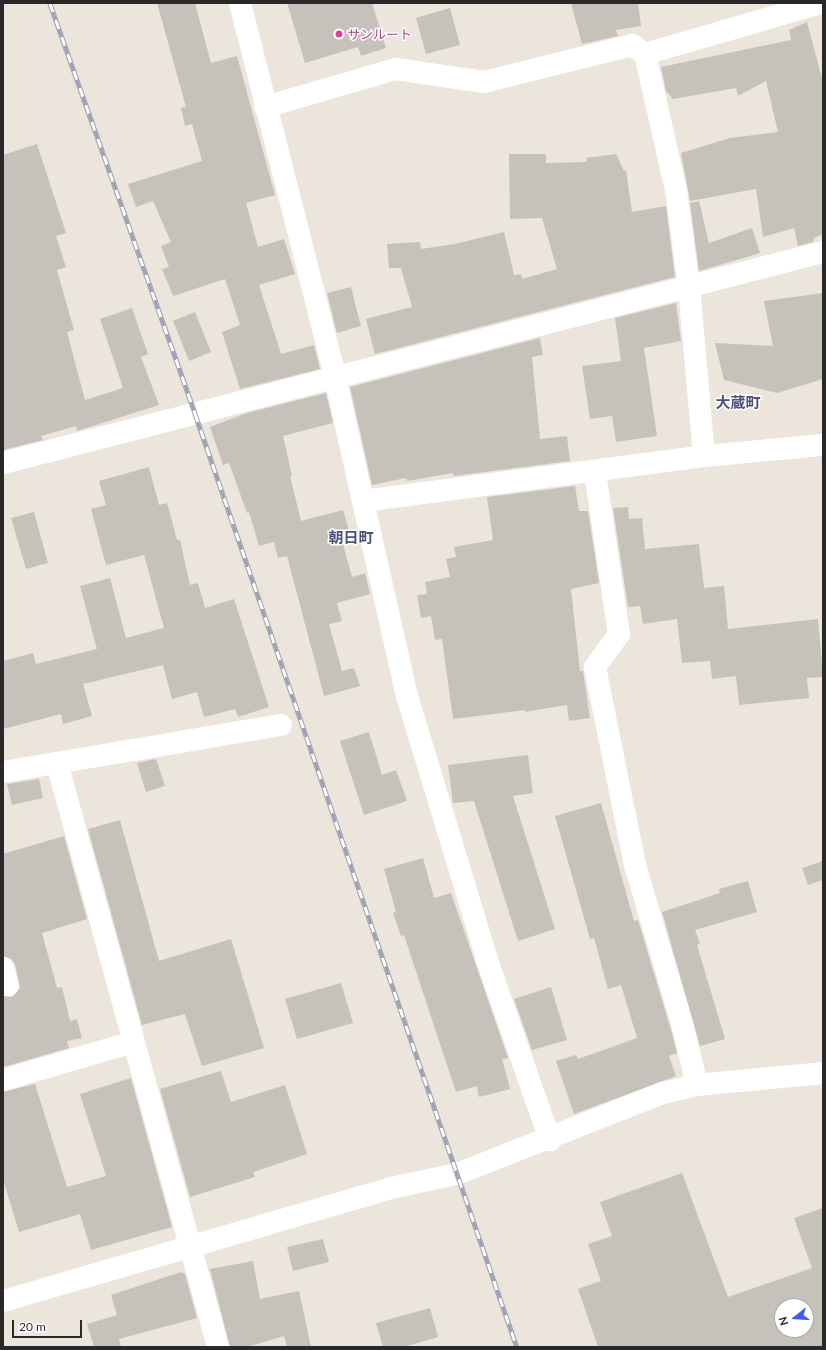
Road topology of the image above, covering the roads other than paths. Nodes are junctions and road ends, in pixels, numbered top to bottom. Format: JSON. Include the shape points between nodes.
{"nodes":[{"id":1,"x":240,"y":3,"type":"edge"},
{"id":2,"x":819,"y":3,"type":"edge"},
{"id":3,"x":645,"y":54,"type":"junction"},
{"id":4,"x":265,"y":107,"type":"junction"},
{"id":5,"x":823,"y":252,"type":"edge"},
{"id":6,"x":690,"y":288,"type":"junction"},
{"id":7,"x":335,"y":377,"type":"junction"},
{"id":8,"x":823,"y":445,"type":"edge"},
{"id":9,"x":704,"y":456,"type":"junction"},
{"id":10,"x":3,"y":463,"type":"edge"},
{"id":11,"x":595,"y":472,"type":"junction"},
{"id":12,"x":363,"y":501,"type":"junction"},
{"id":13,"x":281,"y":725,"type":"dead end"},
{"id":14,"x":57,"y":763,"type":"junction"},
{"id":15,"x":3,"y":772,"type":"edge"},
{"id":16,"x":133,"y":1042,"type":"junction"},
{"id":17,"x":823,"y":1073,"type":"edge"},
{"id":18,"x":3,"y":1080,"type":"edge"},
{"id":19,"x":697,"y":1085,"type":"junction"},
{"id":20,"x":550,"y":1140,"type":"junction"},
{"id":21,"x":189,"y":1247,"type":"junction"},
{"id":22,"x":3,"y":1301,"type":"edge"},
{"id":23,"x":218,"y":1347,"type":"edge"}],
"edges":[{"from":1,"to":4,"type":"street"},
{"from":2,"to":3,"type":"street"},
{"from":3,"to":4,"type":"street","via":[[632,45],[484,82],[396,69]]},
{"from":3,"to":6,"type":"street","via":[[676,190]]},
{"from":4,"to":7,"type":"street"},
{"from":5,"to":6,"type":"street"},
{"from":6,"to":7,"type":"street"},
{"from":6,"to":9,"type":"street"},
{"from":7,"to":10,"type":"street"},
{"from":7,"to":12,"type":"street"},
{"from":8,"to":9,"type":"street"},
{"from":9,"to":11,"type":"street"},
{"from":11,"to":12,"type":"street"},
{"from":11,"to":19,"type":"street","via":[[618,634],[594,667],[635,865]]},
{"from":12,"to":20,"type":"street","via":[[406,696],[487,960]]},
{"from":13,"to":14,"type":"street"},
{"from":14,"to":15,"type":"street"},
{"from":14,"to":16,"type":"street"},
{"from":16,"to":18,"type":"street"},
{"from":16,"to":21,"type":"street"},
{"from":17,"to":19,"type":"street"},
{"from":19,"to":20,"type":"street","via":[[663,1093]]},
{"from":20,"to":21,"type":"street","via":[[457,1174],[391,1188]]},
{"from":21,"to":22,"type":"street"},
{"from":21,"to":23,"type":"street"}]}
